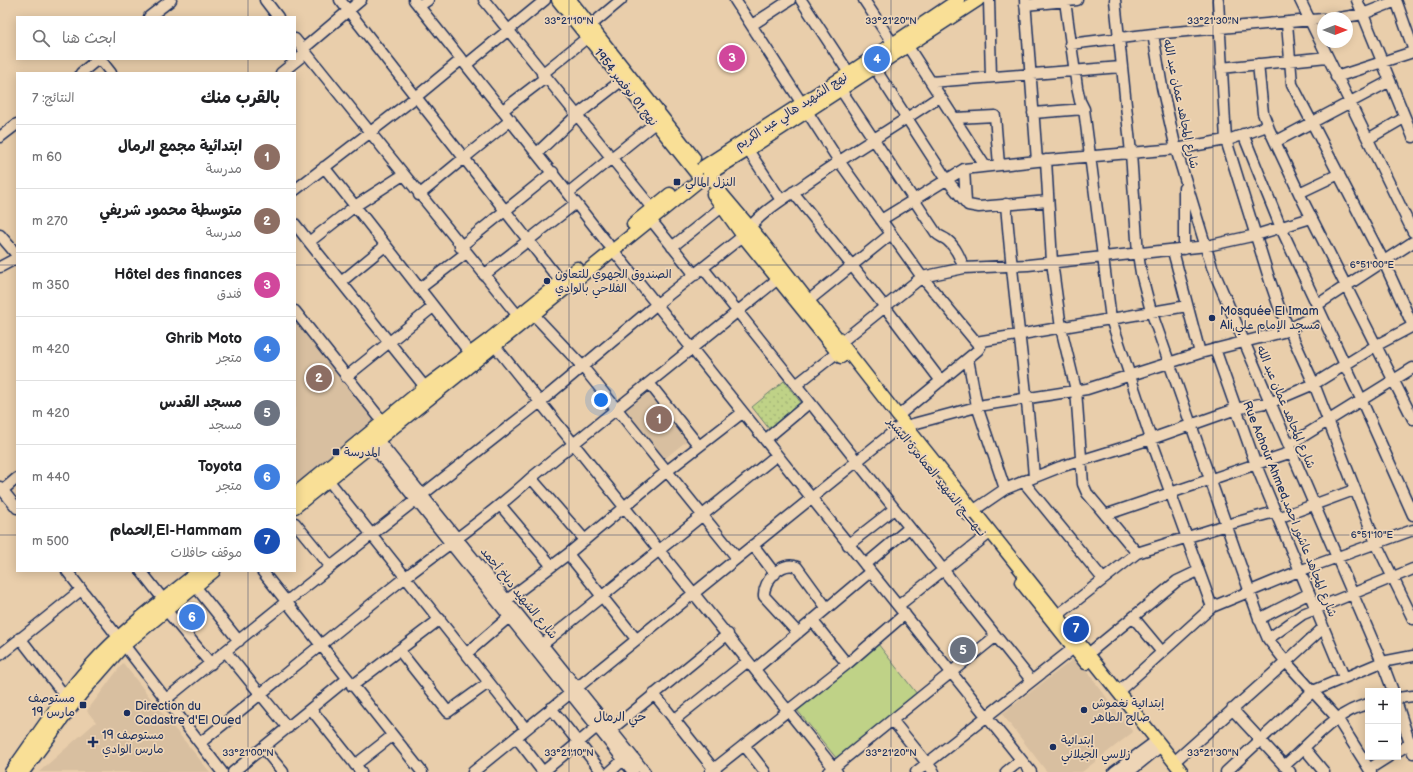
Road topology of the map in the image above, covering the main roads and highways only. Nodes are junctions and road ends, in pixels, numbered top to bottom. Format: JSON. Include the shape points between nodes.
{"nodes":[{"id":1,"x":558,"y":0,"type":"edge"},
{"id":2,"x":570,"y":0,"type":"edge"},
{"id":3,"x":958,"y":0,"type":"edge"},
{"id":4,"x":973,"y":1,"type":"edge"},
{"id":5,"x":589,"y":31,"type":"junction"},
{"id":6,"x":603,"y":50,"type":"junction"},
{"id":7,"x":805,"y":107,"type":"junction"},
{"id":8,"x":702,"y":174,"type":"junction"},
{"id":9,"x":746,"y":231,"type":"junction"},
{"id":10,"x":611,"y":247,"type":"junction"},
{"id":11,"x":782,"y":276,"type":"junction"},
{"id":12,"x":841,"y":347,"type":"junction"},
{"id":13,"x":372,"y":438,"type":"junction"},
{"id":14,"x":296,"y":493,"type":"edge"},
{"id":15,"x":296,"y":506,"type":"edge"},
{"id":16,"x":988,"y":534,"type":"junction"},
{"id":17,"x":198,"y":572,"type":"edge"},
{"id":18,"x":213,"y":572,"type":"edge"},
{"id":19,"x":165,"y":605,"type":"junction"},
{"id":20,"x":121,"y":641,"type":"junction"},
{"id":21,"x":1076,"y":645,"type":"junction"},
{"id":22,"x":1156,"y":745,"type":"junction"},
{"id":23,"x":1174,"y":767,"type":"edge"},
{"id":24,"x":11,"y":772,"type":"edge"},
{"id":25,"x":23,"y":772,"type":"edge"},
{"id":26,"x":1182,"y":772,"type":"edge"}],
"edges":[{"from":1,"to":5,"type":"main road","name":"نهج 01 نوفمبر 1954"},
{"from":2,"to":5,"type":"main road","name":"نهج 01 نوفمبر 1954"},
{"from":3,"to":7,"type":"main road","name":"نهج الشهيد هالي عبد الكريم","via":[[849,73]]},
{"from":4,"to":7,"type":"main road","via":[[841,90]]},
{"from":5,"to":6,"type":"main road","name":"نهج 01 نوفمبر 1954"},
{"from":6,"to":8,"type":"main road","name":"نهج 01 نوفمبر 1954"},
{"from":6,"to":8,"type":"main road","name":"نهج 01 نوفمبر 1954","via":[[621,81]]},
{"from":7,"to":8,"type":"main road","name":"نهج الشهيد هالي عبد الكريم"},
{"from":7,"to":8,"type":"main road","via":[[748,150]]},
{"from":8,"to":9,"type":"main road","via":[[722,194]]},
{"from":8,"to":9,"type":"main road","name":"نــهـــــج الشهيد العمامرة البشير","via":[[722,207]]},
{"from":8,"to":10,"type":"main road"},
{"from":9,"to":11,"type":"main road","name":"نــهـــــج الشهيد العمامرة البشير"},
{"from":10,"to":13,"type":"main road","via":[[534,315]]},
{"from":10,"to":13,"type":"main road","via":[[560,281],[425,387],[383,422]]},
{"from":11,"to":12,"type":"main road","name":"نــهـــــج الشهيد العمامرة البشير"},
{"from":11,"to":12,"type":"main road","via":[[808,301]]},
{"from":12,"to":16,"type":"main road","name":"نــهـــــج الشهيد العمامرة البشير"},
{"from":13,"to":14,"type":"main road"},
{"from":13,"to":15,"type":"main road","via":[[329,481]]},
{"from":16,"to":21,"type":"main road","name":"نــهـــــج الشهيد العمامرة البشير"},
{"from":16,"to":21,"type":"main road","name":"نــهـــــج الشهيد العمامرة البشير","via":[[1058,615]]},
{"from":17,"to":19,"type":"main road"},
{"from":18,"to":19,"type":"main road"},
{"from":19,"to":20,"type":"main road"},
{"from":20,"to":24,"type":"main road","via":[[91,665],[65,696]]},
{"from":20,"to":25,"type":"main road"},
{"from":21,"to":22,"type":"main road","name":"نــهـــــج الشهيد العمامرة البشير"},
{"from":21,"to":22,"type":"main road","name":"نــهـــــج الشهيد العمامرة البشير","via":[[1088,654]]},
{"from":22,"to":23,"type":"main road","name":"نــهـــــج الشهيد العمامرة البشير"},
{"from":23,"to":26,"type":"main road","name":"نــهـــــج الشهيد العمامرة البشير"}]}
